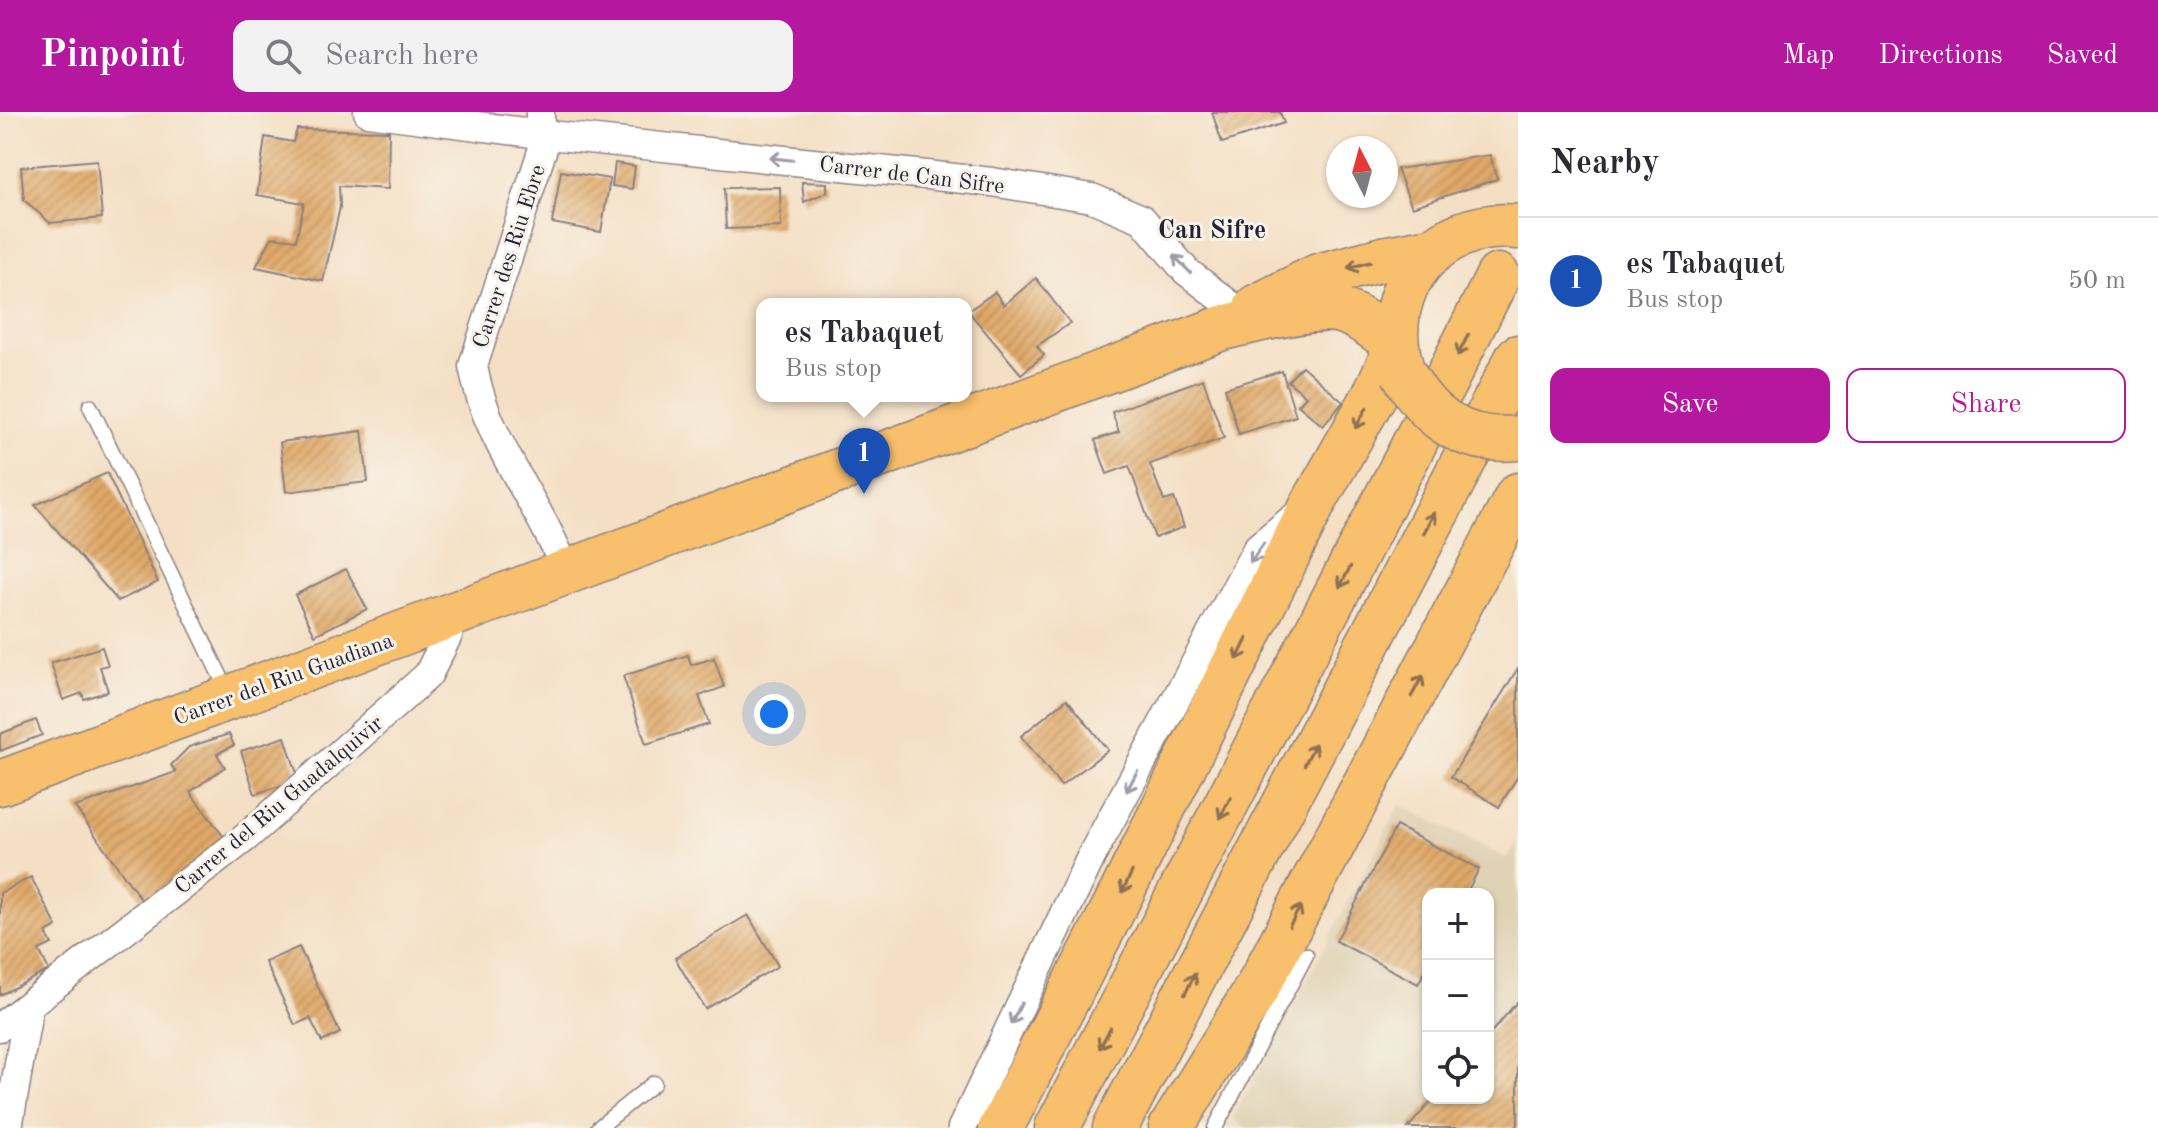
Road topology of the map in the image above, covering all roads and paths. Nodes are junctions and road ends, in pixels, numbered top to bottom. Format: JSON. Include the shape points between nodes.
{"nodes":[{"id":1,"x":368,"y":112,"type":"edge"},
{"id":2,"x":540,"y":123,"type":"edge"},
{"id":3,"x":1518,"y":227,"type":"edge"},
{"id":4,"x":1435,"y":249,"type":"junction"},
{"id":5,"x":1498,"y":276,"type":"dead end"},
{"id":6,"x":1232,"y":321,"type":"junction"},
{"id":7,"x":1398,"y":355,"type":"junction"},
{"id":8,"x":1518,"y":357,"type":"edge"},
{"id":9,"x":90,"y":406,"type":"dead end"},
{"id":10,"x":1518,"y":438,"type":"edge"},
{"id":11,"x":1518,"y":495,"type":"edge"},
{"id":12,"x":1314,"y":502,"type":"junction"},
{"id":13,"x":566,"y":572,"type":"junction"},
{"id":14,"x":443,"y":619,"type":"junction"},
{"id":15,"x":231,"y":698,"type":"junction"},
{"id":16,"x":0,"y":783,"type":"edge"},
{"id":17,"x":1306,"y":955,"type":"dead end"},
{"id":18,"x":29,"y":1005,"type":"junction"},
{"id":19,"x":0,"y":1027,"type":"edge"},
{"id":20,"x":654,"y":1083,"type":"dead end"},
{"id":21,"x":8,"y":1128,"type":"edge"},
{"id":22,"x":598,"y":1128,"type":"edge"},
{"id":23,"x":962,"y":1128,"type":"edge"},
{"id":24,"x":1001,"y":1128,"type":"edge"},
{"id":25,"x":1057,"y":1128,"type":"edge"},
{"id":26,"x":1115,"y":1128,"type":"edge"},
{"id":27,"x":1171,"y":1128,"type":"edge"},
{"id":28,"x":1215,"y":1128,"type":"edge"}],
"edges":[{"from":1,"to":2,"type":"street","name":"Carrer de Can Sifre"},
{"from":6,"to":2,"type":"street","name":"Carrer de Can Sifre","one_way":true,"via":[[1142,219],[1092,198]]},
{"from":2,"to":13,"type":"street","name":"Carrer des Riu Ebre","via":[[543,148],[473,366],[478,394],[500,446]]},
{"from":3,"to":4,"type":"main road","via":[[1473,229]]},
{"from":4,"to":6,"type":"main road","one_way":true,"via":[[1318,276]]},
{"from":4,"to":7,"type":"main road","via":[[1404,291],[1395,322]]},
{"from":5,"to":25,"type":"main road","one_way":true},
{"from":6,"to":7,"type":"main road","via":[[1340,311],[1365,323]]},
{"from":6,"to":13,"type":"main road","name":"Carrer del Riu Guadiana"},
{"from":7,"to":10,"type":"main road","bridge":true,"via":[[1415,395],[1452,427],[1476,437]]},
{"from":7,"to":12,"type":"main road","one_way":true},
{"from":26,"to":8,"type":"main road","one_way":true},
{"from":9,"to":15,"type":"lane"},
{"from":27,"to":11,"type":"main road","one_way":true,"via":[[1257,988]]},
{"from":12,"to":23,"type":"street","one_way":true,"via":[[1258,547],[1094,851]]},
{"from":12,"to":24,"type":"main road","one_way":true},
{"from":13,"to":14,"type":"main road","name":"Carrer del Riu Guadiana"},
{"from":14,"to":15,"type":"main road","name":"Carrer del Riu Guadiana"},
{"from":14,"to":18,"type":"street","name":"Carrer del Riu Guadalquivir","via":[[448,635],[428,675],[245,838]]},
{"from":15,"to":16,"type":"main road","name":"Carrer del Riu Guadiana"},
{"from":17,"to":28,"type":"lane"},
{"from":18,"to":19,"type":"street","name":"Carrer del Riu Guadalquivir"},
{"from":18,"to":21,"type":"street"},
{"from":20,"to":22,"type":"lane"}]}
